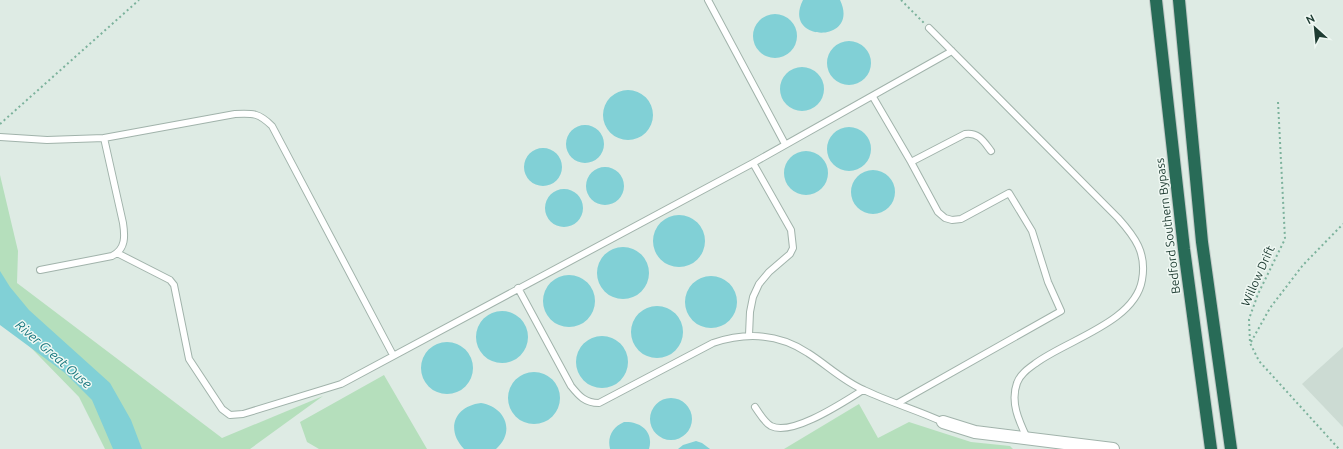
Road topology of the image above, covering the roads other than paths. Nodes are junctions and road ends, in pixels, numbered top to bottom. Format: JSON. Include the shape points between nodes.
{"nodes":[{"id":1,"x":708,"y":0,"type":"edge"},
{"id":2,"x":1156,"y":0,"type":"edge"},
{"id":3,"x":1179,"y":0,"type":"edge"},
{"id":4,"x":929,"y":28,"type":"road end"},
{"id":5,"x":952,"y":51,"type":"junction"},
{"id":6,"x":873,"y":97,"type":"junction"},
{"id":7,"x":0,"y":137,"type":"edge"},
{"id":8,"x":104,"y":138,"type":"junction"},
{"id":9,"x":786,"y":144,"type":"junction"},
{"id":10,"x":992,"y":151,"type":"dead end"},
{"id":11,"x":912,"y":162,"type":"junction"},
{"id":12,"x":753,"y":163,"type":"junction"},
{"id":13,"x":118,"y":253,"type":"junction"},
{"id":14,"x":40,"y":270,"type":"dead end"},
{"id":15,"x":518,"y":288,"type":"junction"},
{"id":16,"x":749,"y":334,"type":"junction"},
{"id":17,"x":393,"y":355,"type":"junction"},
{"id":18,"x":863,"y":390,"type":"junction"},
{"id":19,"x":898,"y":403,"type":"junction"},
{"id":20,"x":755,"y":407,"type":"dead end"},
{"id":21,"x":943,"y":422,"type":"joint"},
{"id":22,"x":1028,"y":440,"type":"junction"},
{"id":23,"x":1113,"y":449,"type":"edge"},
{"id":24,"x":1210,"y":449,"type":"edge"},
{"id":25,"x":1231,"y":449,"type":"edge"}],
"edges":[{"from":1,"to":9,"type":"lane"},
{"from":2,"to":24,"type":"highway","name":"Bedford Southern Bypass"},
{"from":3,"to":25,"type":"highway","via":[[1202,242]]},
{"from":4,"to":5,"type":"lane"},
{"from":5,"to":6,"type":"lane"},
{"from":5,"to":22,"type":"lane","via":[[1118,218],[1134,236],[1142,254],[1144,271],[1141,288],[1133,302],[1117,317],[1044,357],[1026,370],[1017,382],[1014,399],[1017,414]]},
{"from":6,"to":9,"type":"lane"},
{"from":6,"to":11,"type":"lane"},
{"from":7,"to":8,"type":"lane","via":[[47,140]]},
{"from":8,"to":13,"type":"lane","via":[[125,237]]},
{"from":8,"to":17,"type":"lane","via":[[234,114],[250,113],[262,116],[272,126]]},
{"from":9,"to":12,"type":"lane"},
{"from":10,"to":11,"type":"lane","via":[[980,137],[972,133],[965,134]]},
{"from":11,"to":19,"type":"lane","via":[[938,212],[945,218],[962,219],[1009,193],[1032,231],[1048,282],[1061,311]]},
{"from":12,"to":15,"type":"lane"},
{"from":12,"to":16,"type":"lane","via":[[790,230],[793,243],[790,254],[768,272],[759,284],[753,297]]},
{"from":13,"to":14,"type":"lane"},
{"from":13,"to":17,"type":"lane","via":[[170,280],[174,285],[189,359],[222,409],[230,415],[243,414],[341,384]]},
{"from":15,"to":16,"type":"lane","via":[[571,386],[581,398],[590,403],[599,403],[712,343]]},
{"from":15,"to":17,"type":"lane"},
{"from":16,"to":18,"type":"lane","via":[[788,342],[808,352]]},
{"from":18,"to":19,"type":"lane"},
{"from":18,"to":20,"type":"lane","via":[[820,415],[790,428],[782,429],[770,425]]},
{"from":19,"to":21,"type":"lane"},
{"from":21,"to":22,"type":"street","via":[[975,432]]},
{"from":22,"to":23,"type":"street"}]}
